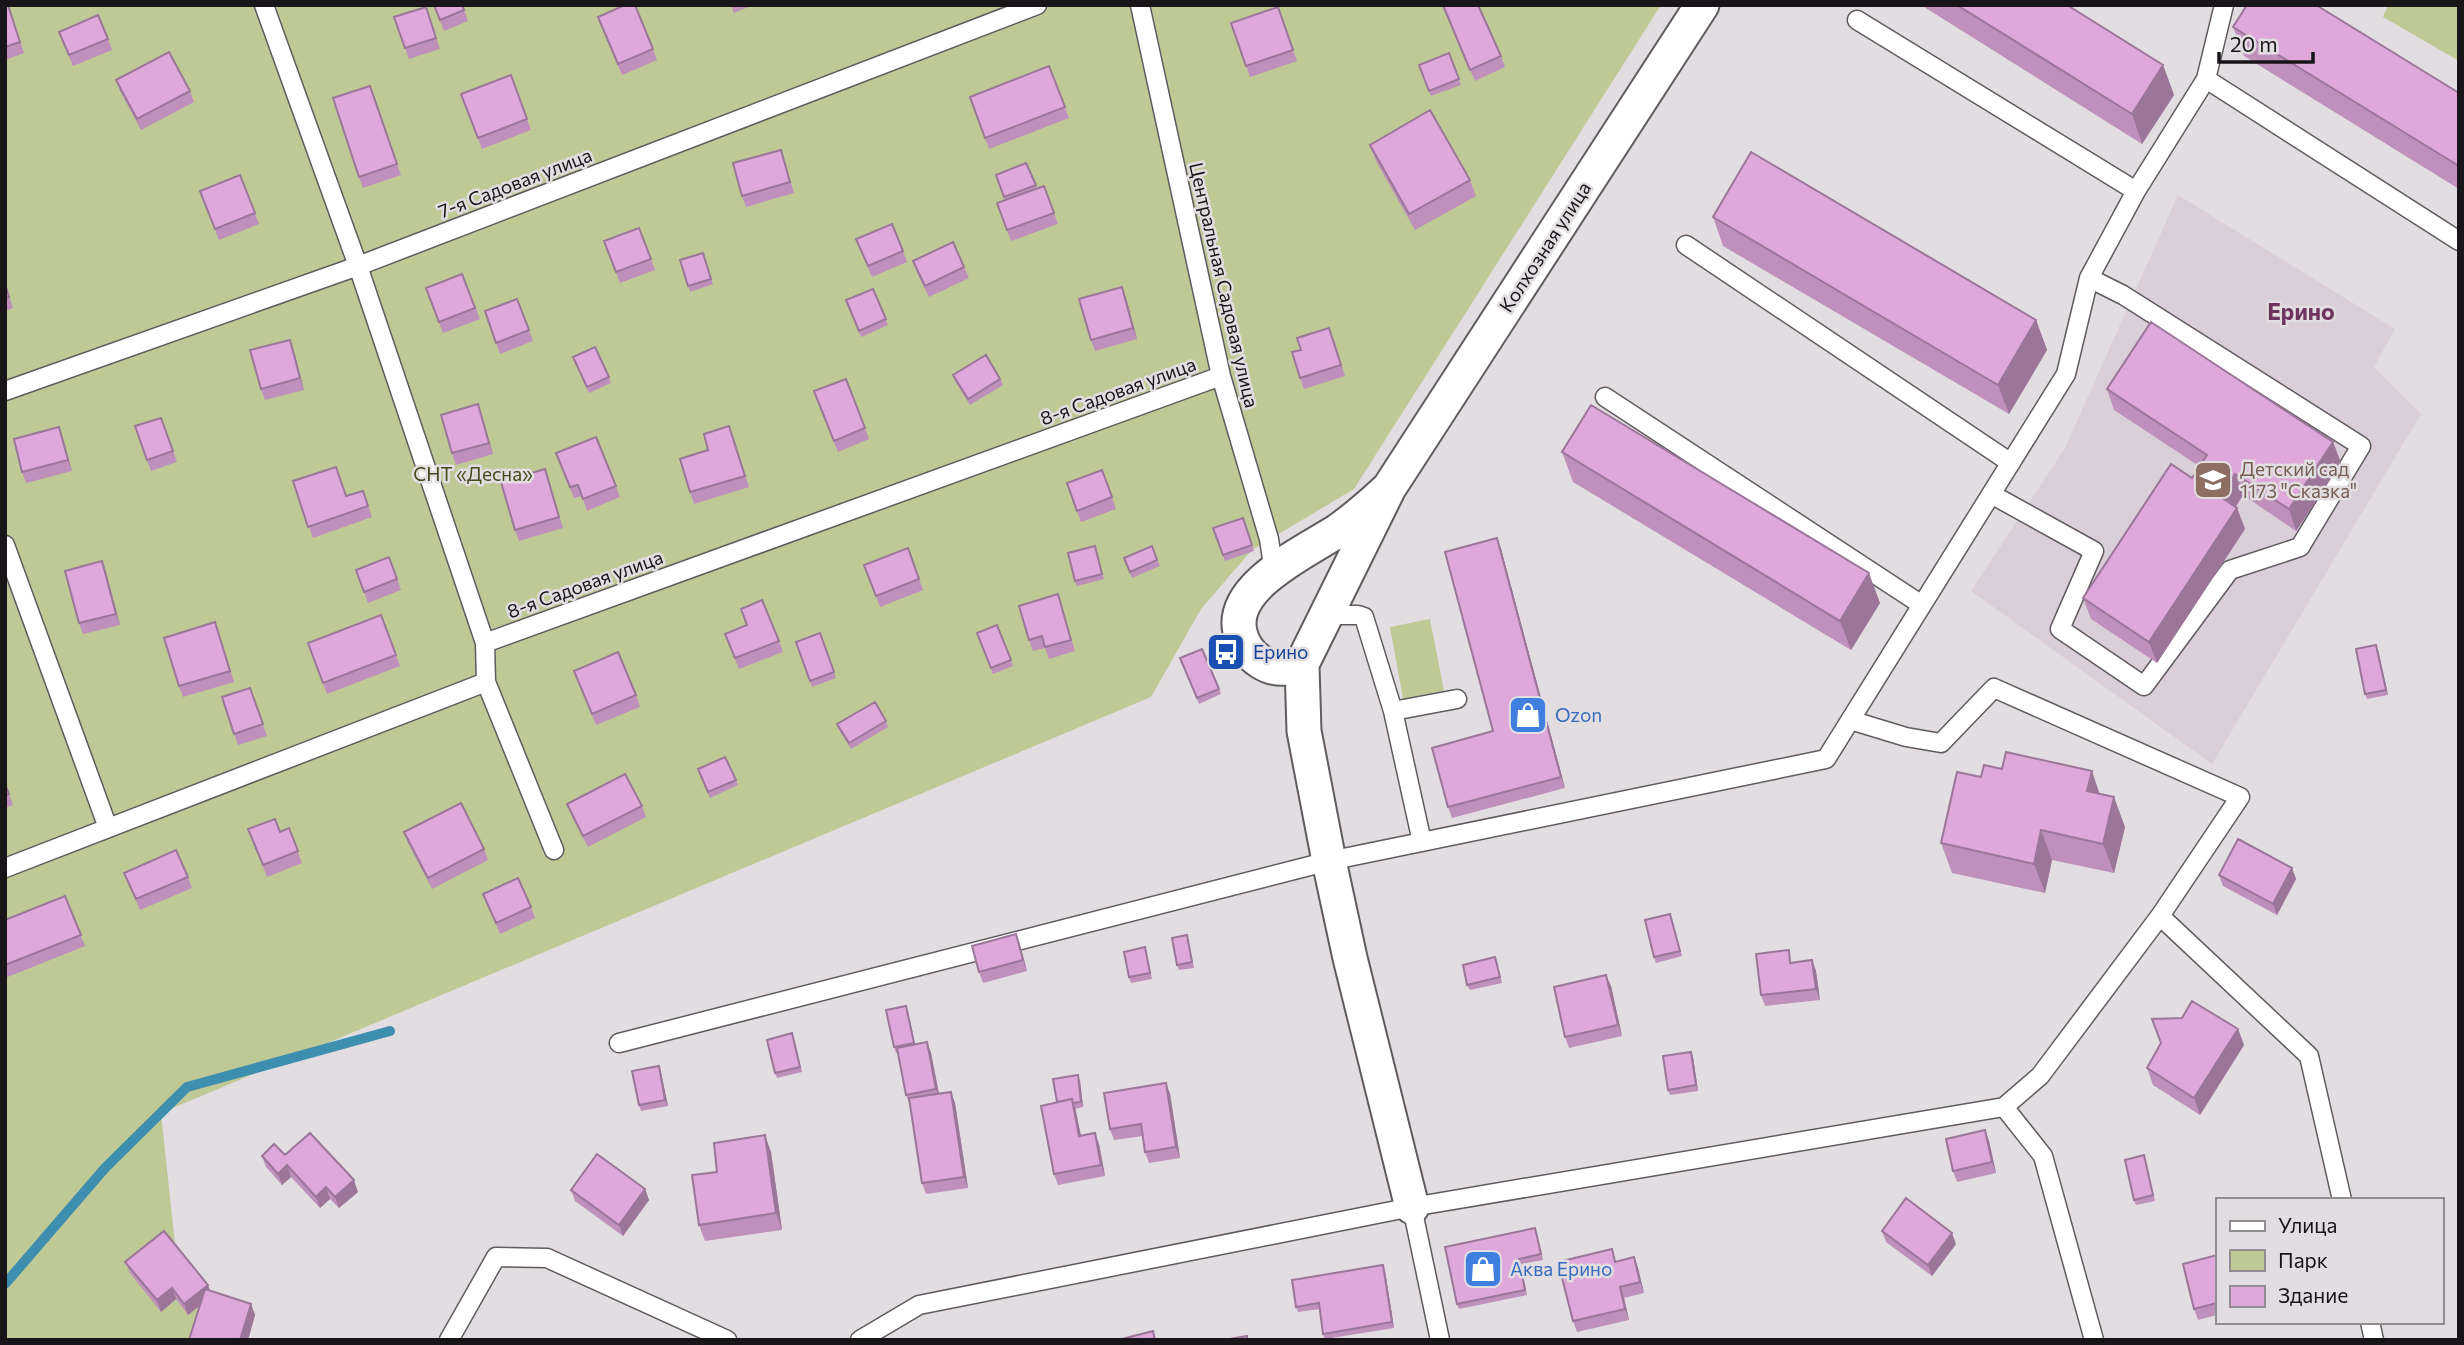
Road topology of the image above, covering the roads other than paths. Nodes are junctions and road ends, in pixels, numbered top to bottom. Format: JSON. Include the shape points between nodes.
{"nodes":[{"id":1,"x":264,"y":5,"type":"edge"},
{"id":2,"x":1037,"y":5,"type":"edge"},
{"id":3,"x":1140,"y":5,"type":"edge"},
{"id":4,"x":1702,"y":5,"type":"edge"},
{"id":5,"x":2224,"y":5,"type":"edge"},
{"id":6,"x":1857,"y":20,"type":"dead end"},
{"id":7,"x":2206,"y":79,"type":"junction"},
{"id":8,"x":2136,"y":191,"type":"junction"},
{"id":9,"x":2459,"y":241,"type":"edge"},
{"id":10,"x":1686,"y":245,"type":"dead end"},
{"id":11,"x":358,"y":266,"type":"junction"},
{"id":12,"x":2089,"y":278,"type":"junction"},
{"id":13,"x":1221,"y":376,"type":"junction"},
{"id":14,"x":5,"y":391,"type":"edge"},
{"id":15,"x":1605,"y":397,"type":"dead end"},
{"id":16,"x":2011,"y":463,"type":"junction"},
{"id":17,"x":1389,"y":488,"type":"junction"},
{"id":18,"x":1991,"y":494,"type":"junction"},
{"id":19,"x":5,"y":545,"type":"edge"},
{"id":20,"x":1275,"y":572,"type":"junction"},
{"id":21,"x":1922,"y":605,"type":"junction"},
{"id":22,"x":1326,"y":615,"type":"junction"},
{"id":23,"x":485,"y":643,"type":"junction"},
{"id":24,"x":1302,"y":665,"type":"junction"},
{"id":25,"x":486,"y":681,"type":"junction"},
{"id":26,"x":1457,"y":699,"type":"dead end"},
{"id":27,"x":1393,"y":711,"type":"junction"},
{"id":28,"x":1850,"y":720,"type":"junction"},
{"id":29,"x":108,"y":828,"type":"junction"},
{"id":30,"x":1422,"y":842,"type":"junction"},
{"id":31,"x":554,"y":849,"type":"dead end"},
{"id":32,"x":1329,"y":861,"type":"junction"},
{"id":33,"x":5,"y":868,"type":"edge"},
{"id":34,"x":2160,"y":916,"type":"junction"},
{"id":35,"x":619,"y":1043,"type":"dead end"},
{"id":36,"x":2004,"y":1107,"type":"junction"},
{"id":37,"x":2342,"y":1198,"type":"edge"},
{"id":38,"x":1412,"y":1207,"type":"junction"},
{"id":39,"x":449,"y":1340,"type":"edge"},
{"id":40,"x":727,"y":1340,"type":"edge"},
{"id":41,"x":860,"y":1340,"type":"edge"},
{"id":42,"x":1440,"y":1340,"type":"edge"},
{"id":43,"x":2094,"y":1340,"type":"edge"}],
"edges":[{"from":1,"to":11,"type":"lane"},
{"from":2,"to":11,"type":"lane","name":"7-я Садовая улица"},
{"from":3,"to":13,"type":"lane","name":"Центральная Садовая улица"},
{"from":4,"to":17,"type":"street","name":"Колхозная улица"},
{"from":5,"to":7,"type":"lane"},
{"from":6,"to":8,"type":"lane"},
{"from":7,"to":8,"type":"lane"},
{"from":7,"to":9,"type":"lane"},
{"from":8,"to":12,"type":"lane"},
{"from":10,"to":16,"type":"lane"},
{"from":11,"to":14,"type":"lane","name":"7-я Садовая улица"},
{"from":11,"to":23,"type":"lane"},
{"from":12,"to":16,"type":"lane","via":[[2066,374]]},
{"from":12,"to":18,"type":"lane","via":[[2361,446],[2300,547],[2230,570],[2144,686],[2060,629],[2094,551]]},
{"from":13,"to":20,"type":"lane","name":"Центральная Садовая улица"},
{"from":13,"to":23,"type":"lane","name":"8-я Садовая улица"},
{"from":15,"to":21,"type":"lane"},
{"from":16,"to":18,"type":"lane"},
{"from":17,"to":20,"type":"street","name":"Колхозная улица","via":[[1357,517]]},
{"from":17,"to":22,"type":"street","name":"Колхозная улица"},
{"from":18,"to":21,"type":"lane"},
{"from":19,"to":29,"type":"lane"},
{"from":20,"to":24,"type":"street","name":"Колхозная улица","via":[[1247,596],[1238,622],[1240,635],[1262,663],[1288,669]]},
{"from":21,"to":28,"type":"lane"},
{"from":22,"to":24,"type":"street","name":"Колхозная улица"},
{"from":22,"to":27,"type":"lane","via":[[1364,617]]},
{"from":23,"to":25,"type":"lane"},
{"from":24,"to":32,"type":"street","via":[[1304,731]]},
{"from":25,"to":29,"type":"lane"},
{"from":25,"to":31,"type":"lane"},
{"from":26,"to":27,"type":"lane"},
{"from":27,"to":30,"type":"lane"},
{"from":28,"to":30,"type":"lane","via":[[1826,760]]},
{"from":28,"to":34,"type":"lane","via":[[1941,743],[1994,688],[2240,797]]},
{"from":29,"to":33,"type":"lane"},
{"from":30,"to":32,"type":"lane"},
{"from":32,"to":35,"type":"lane"},
{"from":32,"to":38,"type":"street"},
{"from":34,"to":36,"type":"lane","via":[[2040,1076]]},
{"from":34,"to":37,"type":"lane","via":[[2309,1056]]},
{"from":36,"to":38,"type":"lane"},
{"from":36,"to":43,"type":"lane","via":[[2043,1156]]},
{"from":38,"to":41,"type":"lane","via":[[919,1305]]},
{"from":38,"to":42,"type":"lane"},
{"from":39,"to":40,"type":"lane","via":[[496,1256],[547,1258]]}]}
